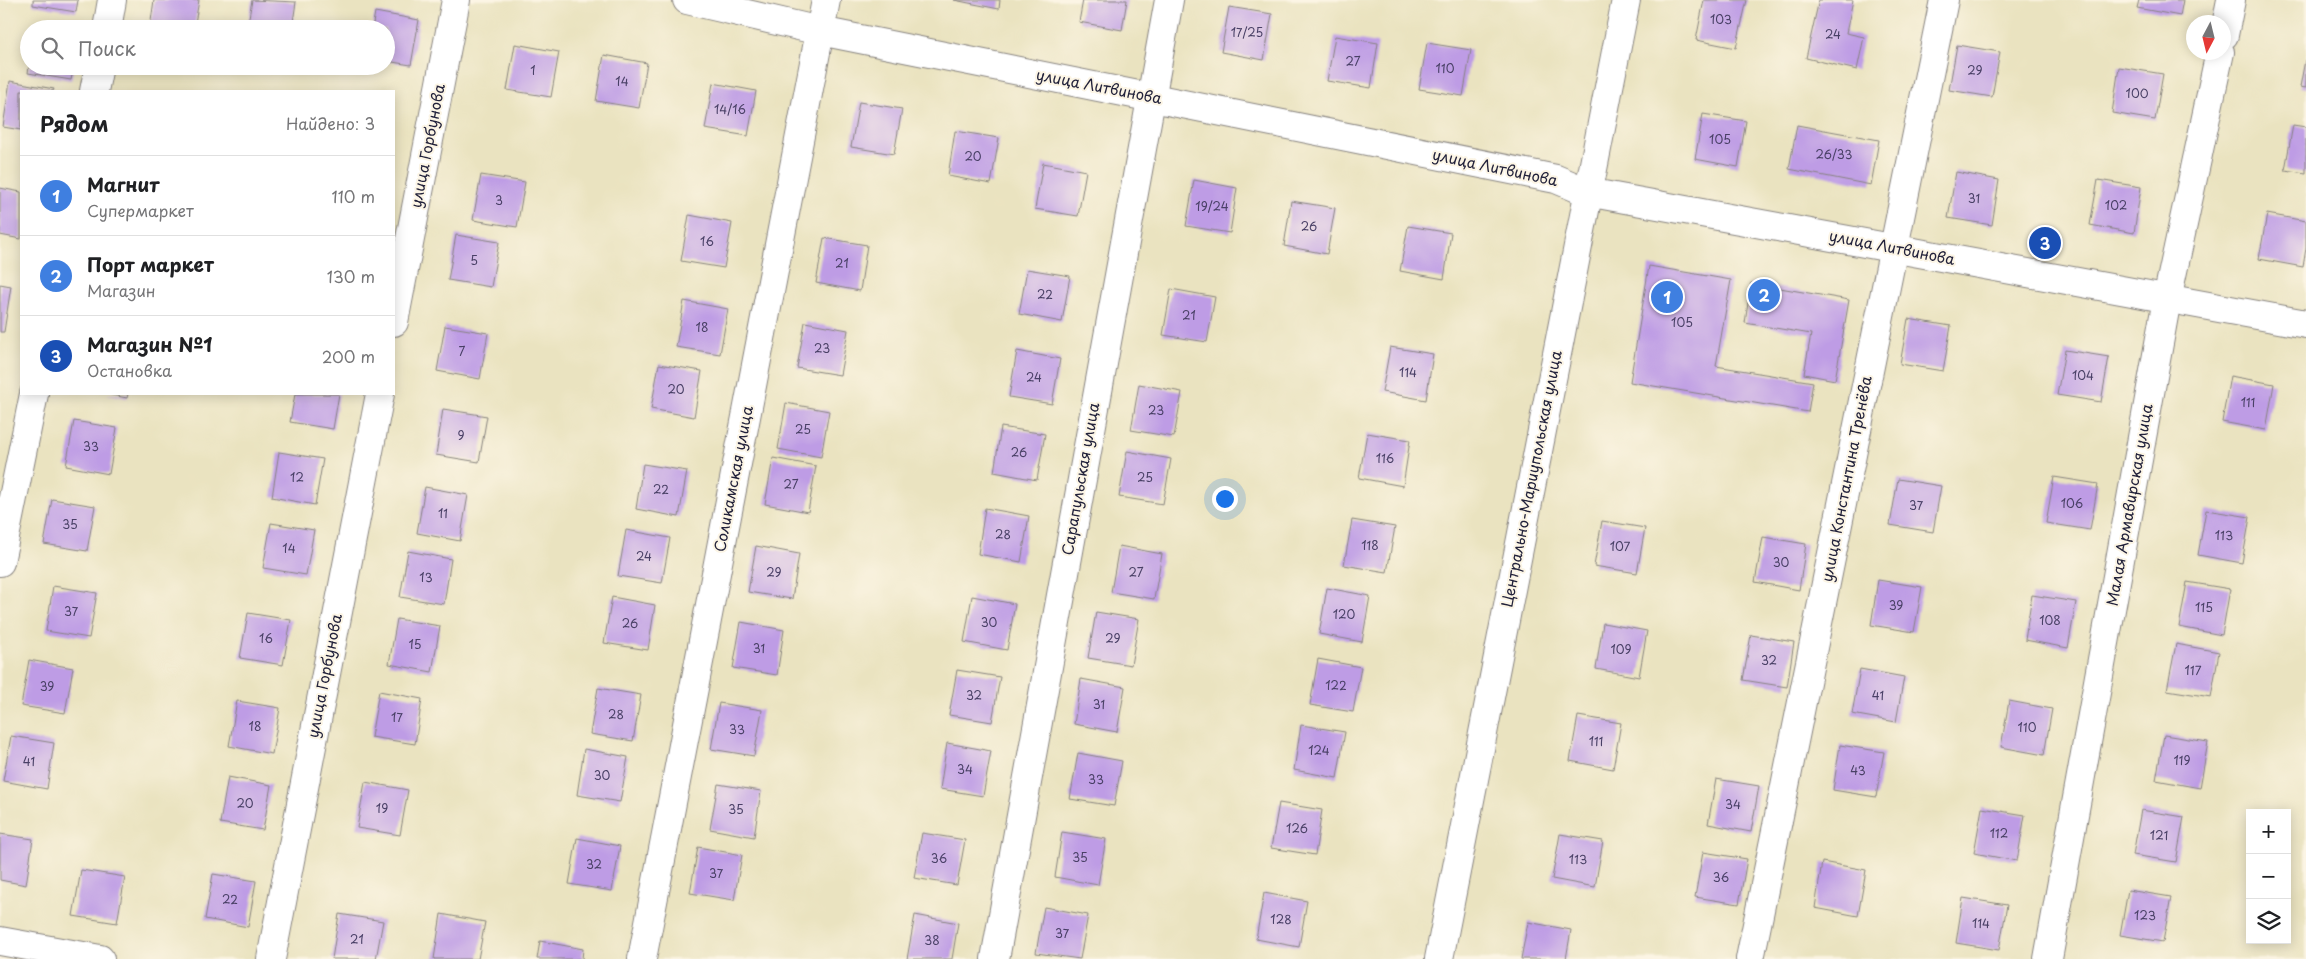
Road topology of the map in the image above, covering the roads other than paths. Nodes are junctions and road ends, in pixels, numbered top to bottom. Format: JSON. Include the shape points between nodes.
{"nodes":[{"id":1,"x":112,"y":0,"type":"edge"},
{"id":2,"x":456,"y":0,"type":"edge"},
{"id":3,"x":687,"y":0,"type":"edge"},
{"id":4,"x":826,"y":0,"type":"edge"},
{"id":5,"x":1169,"y":0,"type":"edge"},
{"id":6,"x":1626,"y":0,"type":"edge"},
{"id":7,"x":1944,"y":0,"type":"edge"},
{"id":8,"x":2231,"y":0,"type":"edge"},
{"id":9,"x":2228,"y":15,"type":"edge"},
{"id":10,"x":109,"y":20,"type":"edge"},
{"id":11,"x":820,"y":30,"type":"junction"},
{"id":12,"x":2218,"y":60,"type":"edge"},
{"id":13,"x":97,"y":75,"type":"edge"},
{"id":14,"x":94,"y":90,"type":"edge"},
{"id":15,"x":1150,"y":98,"type":"junction"},
{"id":16,"x":1587,"y":192,"type":"junction"},
{"id":17,"x":1894,"y":247,"type":"junction"},
{"id":18,"x":2168,"y":299,"type":"junction"},
{"id":19,"x":395,"y":317,"type":"edge"},
{"id":20,"x":2306,"y":324,"type":"edge"},
{"id":21,"x":34,"y":395,"type":"edge"},
{"id":22,"x":380,"y":395,"type":"edge"},
{"id":23,"x":0,"y":562,"type":"edge"},
{"id":24,"x":0,"y":941,"type":"edge"},
{"id":25,"x":100,"y":959,"type":"edge"},
{"id":26,"x":271,"y":959,"type":"edge"},
{"id":27,"x":642,"y":959,"type":"edge"},
{"id":28,"x":995,"y":959,"type":"edge"},
{"id":29,"x":1439,"y":959,"type":"edge"},
{"id":30,"x":1750,"y":959,"type":"edge"},
{"id":31,"x":2048,"y":959,"type":"edge"}],
"edges":[{"from":1,"to":10,"type":"street"},
{"from":2,"to":19,"type":"street","name":"улица Горбунова"},
{"from":3,"to":11,"type":"street","name":"улица Литвинова"},
{"from":4,"to":11,"type":"street","name":"Соликамская улица"},
{"from":5,"to":15,"type":"street","name":"Сарапульская улица"},
{"from":6,"to":16,"type":"street","name":"Центрально-Мариупольская улица"},
{"from":7,"to":17,"type":"street","name":"улица Константина Тренёва"},
{"from":8,"to":9,"type":"street"},
{"from":11,"to":15,"type":"street","name":"улица Литвинова"},
{"from":11,"to":27,"type":"street","name":"Соликамская улица"},
{"from":12,"to":18,"type":"street","name":"Малая Армавирская улица"},
{"from":13,"to":14,"type":"street"},
{"from":15,"to":16,"type":"street","name":"улица Литвинова","via":[[1556,180]]},
{"from":15,"to":28,"type":"street","name":"Сарапульская улица"},
{"from":16,"to":17,"type":"street","name":"улица Литвинова"},
{"from":16,"to":29,"type":"street","name":"Центрально-Мариупольская улица"},
{"from":17,"to":18,"type":"street","name":"улица Литвинова"},
{"from":17,"to":30,"type":"street","name":"улица Константина Тренёва"},
{"from":18,"to":20,"type":"street","name":"улица Литвинова"},
{"from":18,"to":31,"type":"street","name":"Малая Армавирская улица"},
{"from":21,"to":23,"type":"street"},
{"from":22,"to":26,"type":"street","name":"улица Горбунова"},
{"from":24,"to":25,"type":"street"}]}
